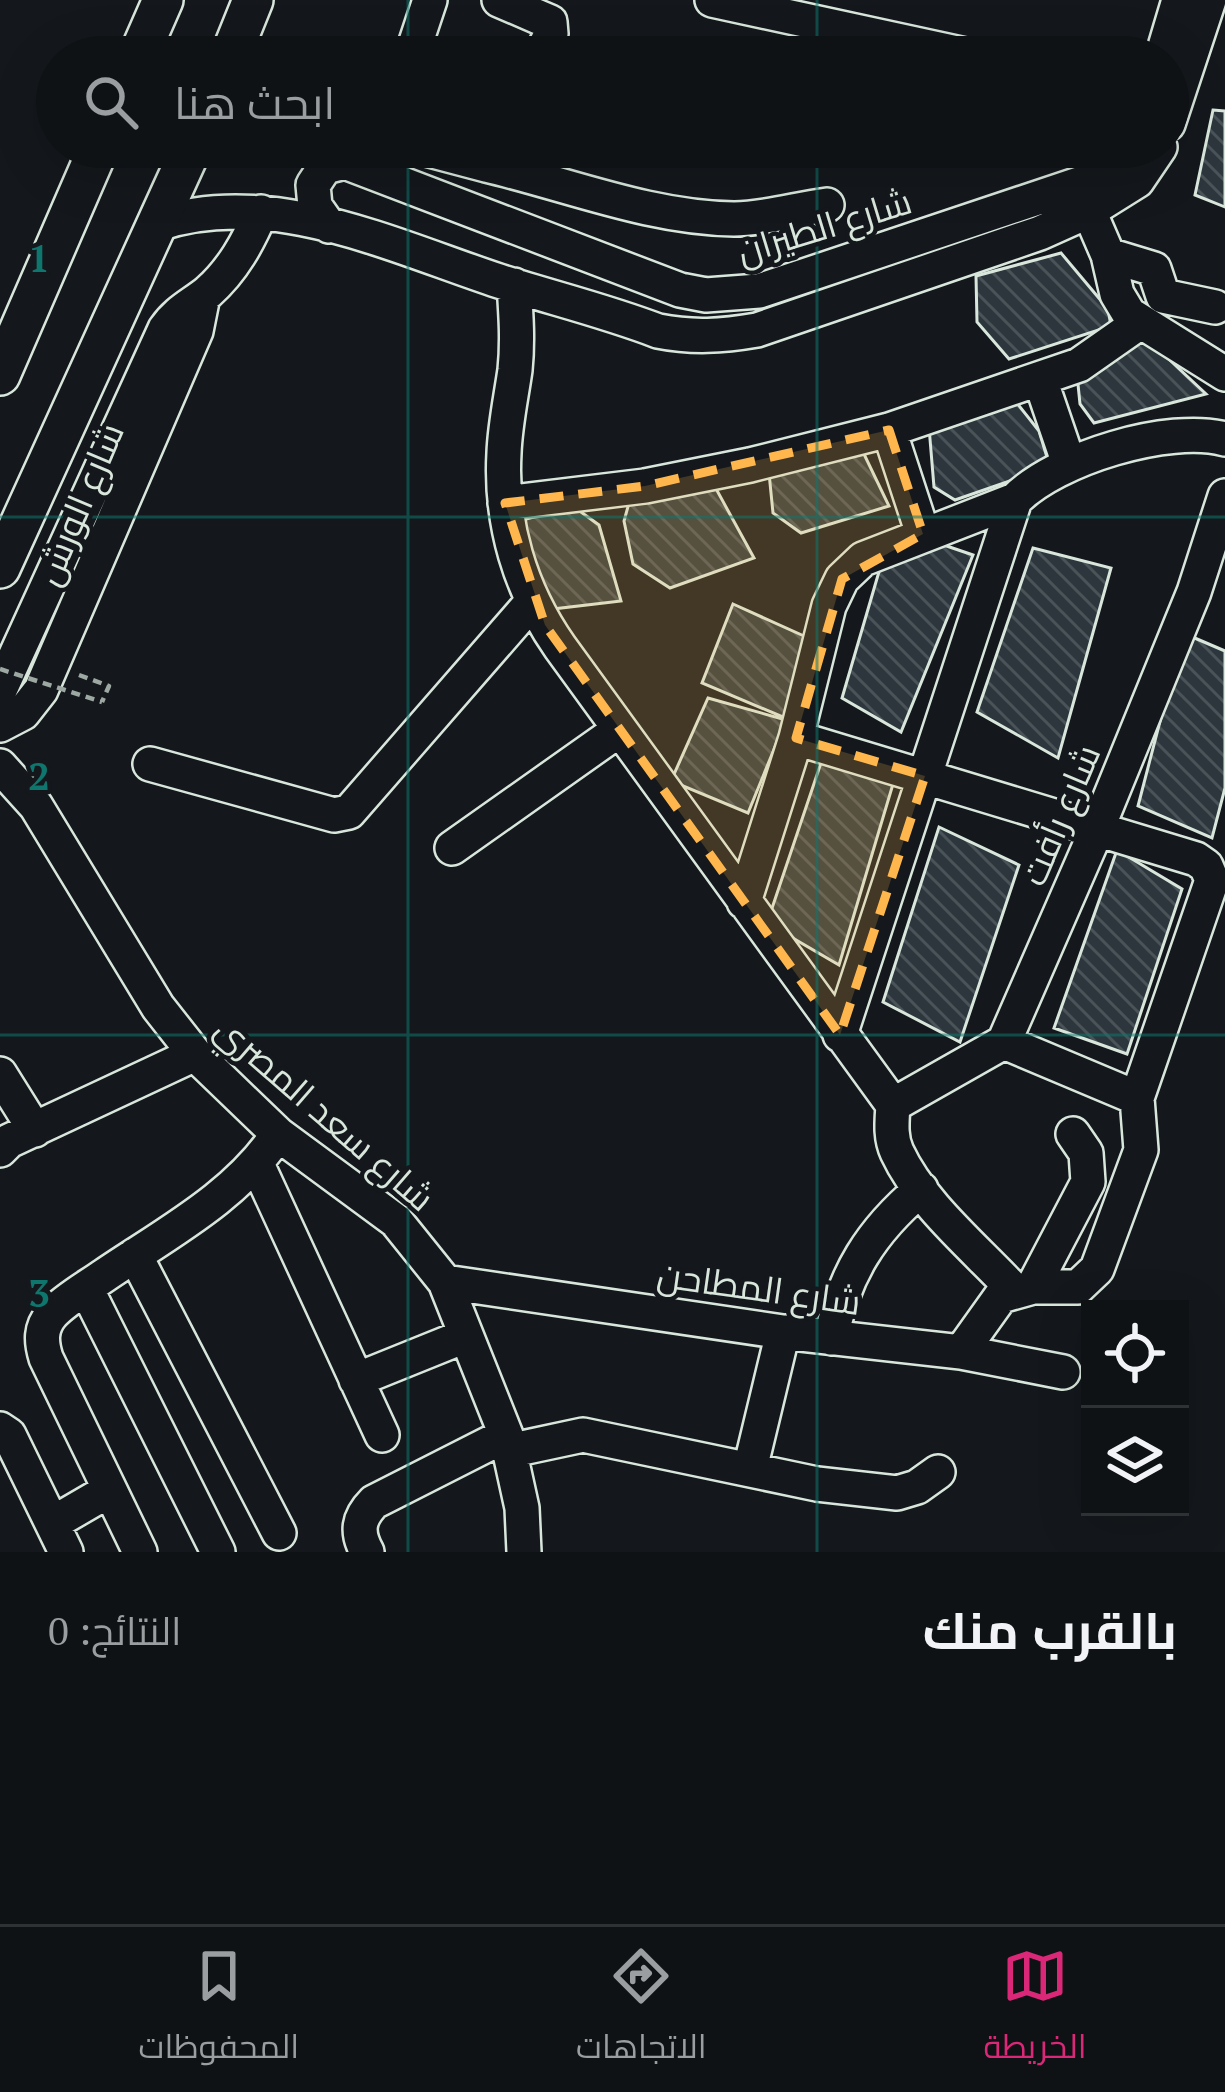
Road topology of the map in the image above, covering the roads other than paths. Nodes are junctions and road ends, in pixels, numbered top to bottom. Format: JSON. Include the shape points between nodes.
{"nodes":[{"id":1,"x":163,"y":0,"type":"edge"},
{"id":2,"x":253,"y":0,"type":"edge"},
{"id":3,"x":430,"y":0,"type":"edge"},
{"id":4,"x":499,"y":0,"type":"edge"},
{"id":5,"x":712,"y":0,"type":"edge"},
{"id":6,"x":1179,"y":0,"type":"edge"},
{"id":7,"x":1209,"y":0,"type":"edge"},
{"id":8,"x":147,"y":36,"type":"edge"},
{"id":9,"x":238,"y":36,"type":"edge"},
{"id":10,"x":417,"y":36,"type":"edge"},
{"id":11,"x":550,"y":36,"type":"edge"},
{"id":12,"x":878,"y":36,"type":"edge"},
{"id":13,"x":1168,"y":36,"type":"edge"},
{"id":14,"x":1189,"y":60,"type":"edge"},
{"id":15,"x":90,"y":168,"type":"edge"},
{"id":16,"x":183,"y":168,"type":"edge"},
{"id":17,"x":324,"y":168,"type":"edge"},
{"id":18,"x":361,"y":168,"type":"edge"},
{"id":19,"x":520,"y":168,"type":"edge"},
{"id":20,"x":1110,"y":168,"type":"edge"},
{"id":21,"x":1146,"y":168,"type":"edge"},
{"id":22,"x":543,"y":178,"type":"junction"},
{"id":23,"x":827,"y":205,"type":"dead end"},
{"id":24,"x":1089,"y":211,"type":"junction"},
{"id":25,"x":261,"y":212,"type":"junction"},
{"id":26,"x":158,"y":224,"type":"junction"},
{"id":27,"x":328,"y":226,"type":"junction"},
{"id":28,"x":520,"y":229,"type":"junction"},
{"id":29,"x":1108,"y":256,"type":"junction"},
{"id":30,"x":514,"y":285,"type":"junction"},
{"id":31,"x":203,"y":296,"type":"junction"},
{"id":32,"x":1215,"y":307,"type":"dead end"},
{"id":33,"x":26,"y":317,"type":"junction"},
{"id":34,"x":1139,"y":323,"type":"junction"},
{"id":35,"x":0,"y":349,"type":"edge"},
{"id":36,"x":0,"y":374,"type":"edge"},
{"id":37,"x":1225,"y":374,"type":"edge"},
{"id":38,"x":1040,"y":379,"type":"junction"},
{"id":39,"x":889,"y":430,"type":"junction"},
{"id":40,"x":1225,"y":439,"type":"edge"},
{"id":41,"x":1069,"y":464,"type":"junction"},
{"id":42,"x":1225,"y":496,"type":"edge"},
{"id":43,"x":1015,"y":500,"type":"junction"},
{"id":44,"x":505,"y":503,"type":"junction"},
{"id":45,"x":923,"y":534,"type":"junction"},
{"id":46,"x":0,"y":568,"type":"edge"},
{"id":47,"x":532,"y":602,"type":"junction"},
{"id":48,"x":0,"y":689,"type":"edge"},
{"id":49,"x":0,"y":725,"type":"edge"},
{"id":50,"x":619,"y":730,"type":"junction"},
{"id":51,"x":796,"y":738,"type":"junction"},
{"id":52,"x":150,"y":764,"type":"dead end"},
{"id":53,"x":0,"y":766,"type":"edge"},
{"id":54,"x":926,"y":776,"type":"junction"},
{"id":55,"x":1098,"y":827,"type":"junction"},
{"id":56,"x":452,"y":848,"type":"dead end"},
{"id":57,"x":744,"y":902,"type":"junction"},
{"id":58,"x":840,"y":1035,"type":"junction"},
{"id":59,"x":1004,"y":1042,"type":"junction"},
{"id":60,"x":195,"y":1054,"type":"junction"},
{"id":61,"x":0,"y":1074,"type":"edge"},
{"id":62,"x":1136,"y":1098,"type":"junction"},
{"id":63,"x":893,"y":1106,"type":"junction"},
{"id":64,"x":35,"y":1130,"type":"junction"},
{"id":65,"x":278,"y":1134,"type":"junction"},
{"id":66,"x":1073,"y":1134,"type":"dead end"},
{"id":67,"x":0,"y":1150,"type":"edge"},
{"id":68,"x":257,"y":1164,"type":"junction"},
{"id":69,"x":921,"y":1189,"type":"junction"},
{"id":70,"x":135,"y":1255,"type":"junction"},
{"id":71,"x":445,"y":1282,"type":"junction"},
{"id":72,"x":86,"y":1288,"type":"junction"},
{"id":73,"x":1023,"y":1288,"type":"junction"},
{"id":74,"x":783,"y":1332,"type":"junction"},
{"id":75,"x":465,"y":1336,"type":"junction"},
{"id":76,"x":831,"y":1338,"type":"junction"},
{"id":77,"x":961,"y":1352,"type":"junction"},
{"id":78,"x":1063,"y":1372,"type":"dead end"},
{"id":79,"x":356,"y":1380,"type":"junction"},
{"id":80,"x":0,"y":1429,"type":"edge"},
{"id":81,"x":382,"y":1436,"type":"dead end"},
{"id":82,"x":507,"y":1443,"type":"junction"},
{"id":83,"x":750,"y":1469,"type":"junction"},
{"id":84,"x":938,"y":1472,"type":"dead end"},
{"id":85,"x":108,"y":1491,"type":"junction"},
{"id":86,"x":279,"y":1533,"type":"dead end"},
{"id":87,"x":59,"y":1537,"type":"edge"},
{"id":88,"x":140,"y":1552,"type":"edge"},
{"id":89,"x":218,"y":1552,"type":"edge"},
{"id":90,"x":367,"y":1552,"type":"edge"},
{"id":91,"x":524,"y":1552,"type":"edge"}],
"edges":[{"from":1,"to":8,"type":"main road"},
{"from":2,"to":9,"type":"main road"},
{"from":3,"to":10,"type":"street"},
{"from":4,"to":11,"type":"street","via":[[550,22]]},
{"from":5,"to":12,"type":"street"},
{"from":6,"to":13,"type":"street"},
{"from":7,"to":14,"type":"street"},
{"from":15,"to":33,"type":"main road"},
{"from":16,"to":26,"type":"main road"},
{"from":17,"to":27,"type":"street","name":"شارع الطيران","via":[[313,184]]},
{"from":18,"to":28,"type":"street","name":"شارع الطيران"},
{"from":19,"to":22,"type":"street"},
{"from":20,"to":28,"type":"street","name":"شارع الطيران","via":[[785,284],[732,295],[680,290]]},
{"from":21,"to":24,"type":"street","name":"شارع الطيران"},
{"from":22,"to":23,"type":"street","via":[[722,218]]},
{"from":22,"to":28,"type":"street"},
{"from":24,"to":29,"type":"street"},
{"from":24,"to":30,"type":"street","name":"شارع الطيران","via":[[721,336],[658,331]]},
{"from":25,"to":26,"type":"street","name":"شارع الطيران","via":[[209,211]]},
{"from":25,"to":27,"type":"street","name":"شارع الطيران"},
{"from":25,"to":31,"type":"street","name":"شارع الورش","via":[[236,260]]},
{"from":26,"to":46,"type":"main road"},
{"from":27,"to":30,"type":"street","name":"شارع الطيران"},
{"from":29,"to":32,"type":"street","via":[[1154,269],[1162,296]]},
{"from":29,"to":34,"type":"street","via":[[1122,304]]},
{"from":30,"to":44,"type":"street"},
{"from":31,"to":48,"type":"street","name":"شارع الورش","via":[[165,329]]},
{"from":31,"to":49,"type":"street","name":"شارع الورش","via":[[196,331],[40,690]]},
{"from":33,"to":35,"type":"street"},
{"from":33,"to":36,"type":"main road"},
{"from":34,"to":37,"type":"street"},
{"from":34,"to":38,"type":"street","via":[[1079,365]]},
{"from":38,"to":39,"type":"street"},
{"from":38,"to":41,"type":"street"},
{"from":39,"to":44,"type":"street","via":[[645,486]]},
{"from":39,"to":45,"type":"street"},
{"from":40,"to":41,"type":"street","via":[[1175,434]]},
{"from":41,"to":43,"type":"street"},
{"from":42,"to":55,"type":"street","name":"شارع رأفت"},
{"from":43,"to":45,"type":"street"},
{"from":43,"to":54,"type":"street"},
{"from":44,"to":47,"type":"street"},
{"from":45,"to":51,"type":"street","via":[[862,559],[842,579]]},
{"from":47,"to":50,"type":"street"},
{"from":47,"to":52,"type":"street","via":[[343,815]]},
{"from":50,"to":56,"type":"street"},
{"from":50,"to":57,"type":"street"},
{"from":51,"to":54,"type":"street"},
{"from":51,"to":57,"type":"street"},
{"from":53,"to":60,"type":"street","name":"شارع سعد المصري","via":[[36,806]]},
{"from":54,"to":55,"type":"street"},
{"from":54,"to":58,"type":"street"},
{"from":55,"to":59,"type":"street","name":"شارع رأفت"},
{"from":55,"to":62,"type":"street","via":[[1196,859],[1212,880]]},
{"from":57,"to":58,"type":"street"},
{"from":58,"to":63,"type":"street"},
{"from":59,"to":62,"type":"street"},
{"from":59,"to":63,"type":"street"},
{"from":60,"to":64,"type":"street"},
{"from":60,"to":65,"type":"street","name":"شارع سعد المصري"},
{"from":61,"to":64,"type":"street"},
{"from":62,"to":73,"type":"street","via":[[1141,1150],[1097,1269],[1078,1287]]},
{"from":63,"to":69,"type":"street","via":[[897,1151]]},
{"from":64,"to":67,"type":"street"},
{"from":65,"to":68,"type":"street"},
{"from":65,"to":71,"type":"street","name":"شارع سعد المصري","via":[[396,1221]]},
{"from":66,"to":73,"type":"street","via":[[1086,1153],[1088,1182]]},
{"from":68,"to":70,"type":"street"},
{"from":68,"to":79,"type":"street"},
{"from":69,"to":73,"type":"street"},
{"from":69,"to":76,"type":"street","via":[[869,1239],[850,1270]]},
{"from":70,"to":72,"type":"street"},
{"from":70,"to":86,"type":"street"},
{"from":71,"to":74,"type":"street","name":"شارع المطاحن"},
{"from":71,"to":75,"type":"street","name":"شارع سعد المصري"},
{"from":72,"to":85,"type":"street","via":[[52,1313],[41,1342]]},
{"from":72,"to":89,"type":"street"},
{"from":73,"to":77,"type":"street","via":[[990,1306]]},
{"from":74,"to":76,"type":"street","name":"شارع المطاحن"},
{"from":74,"to":83,"type":"street"},
{"from":75,"to":79,"type":"street"},
{"from":75,"to":82,"type":"street","name":"شارع سعد المصري"},
{"from":76,"to":77,"type":"street","name":"شارع المطاحن"},
{"from":77,"to":78,"type":"street","name":"شارع المطاحن"},
{"from":79,"to":81,"type":"street"},
{"from":80,"to":87,"type":"street"},
{"from":82,"to":83,"type":"street","via":[[584,1435]]},
{"from":82,"to":90,"type":"street","via":[[374,1502],[359,1527]]},
{"from":82,"to":91,"type":"street","name":"شارع سعد المصري"},
{"from":83,"to":84,"type":"street","via":[[897,1493]]},
{"from":85,"to":87,"type":"street"},
{"from":85,"to":88,"type":"street"}]}
